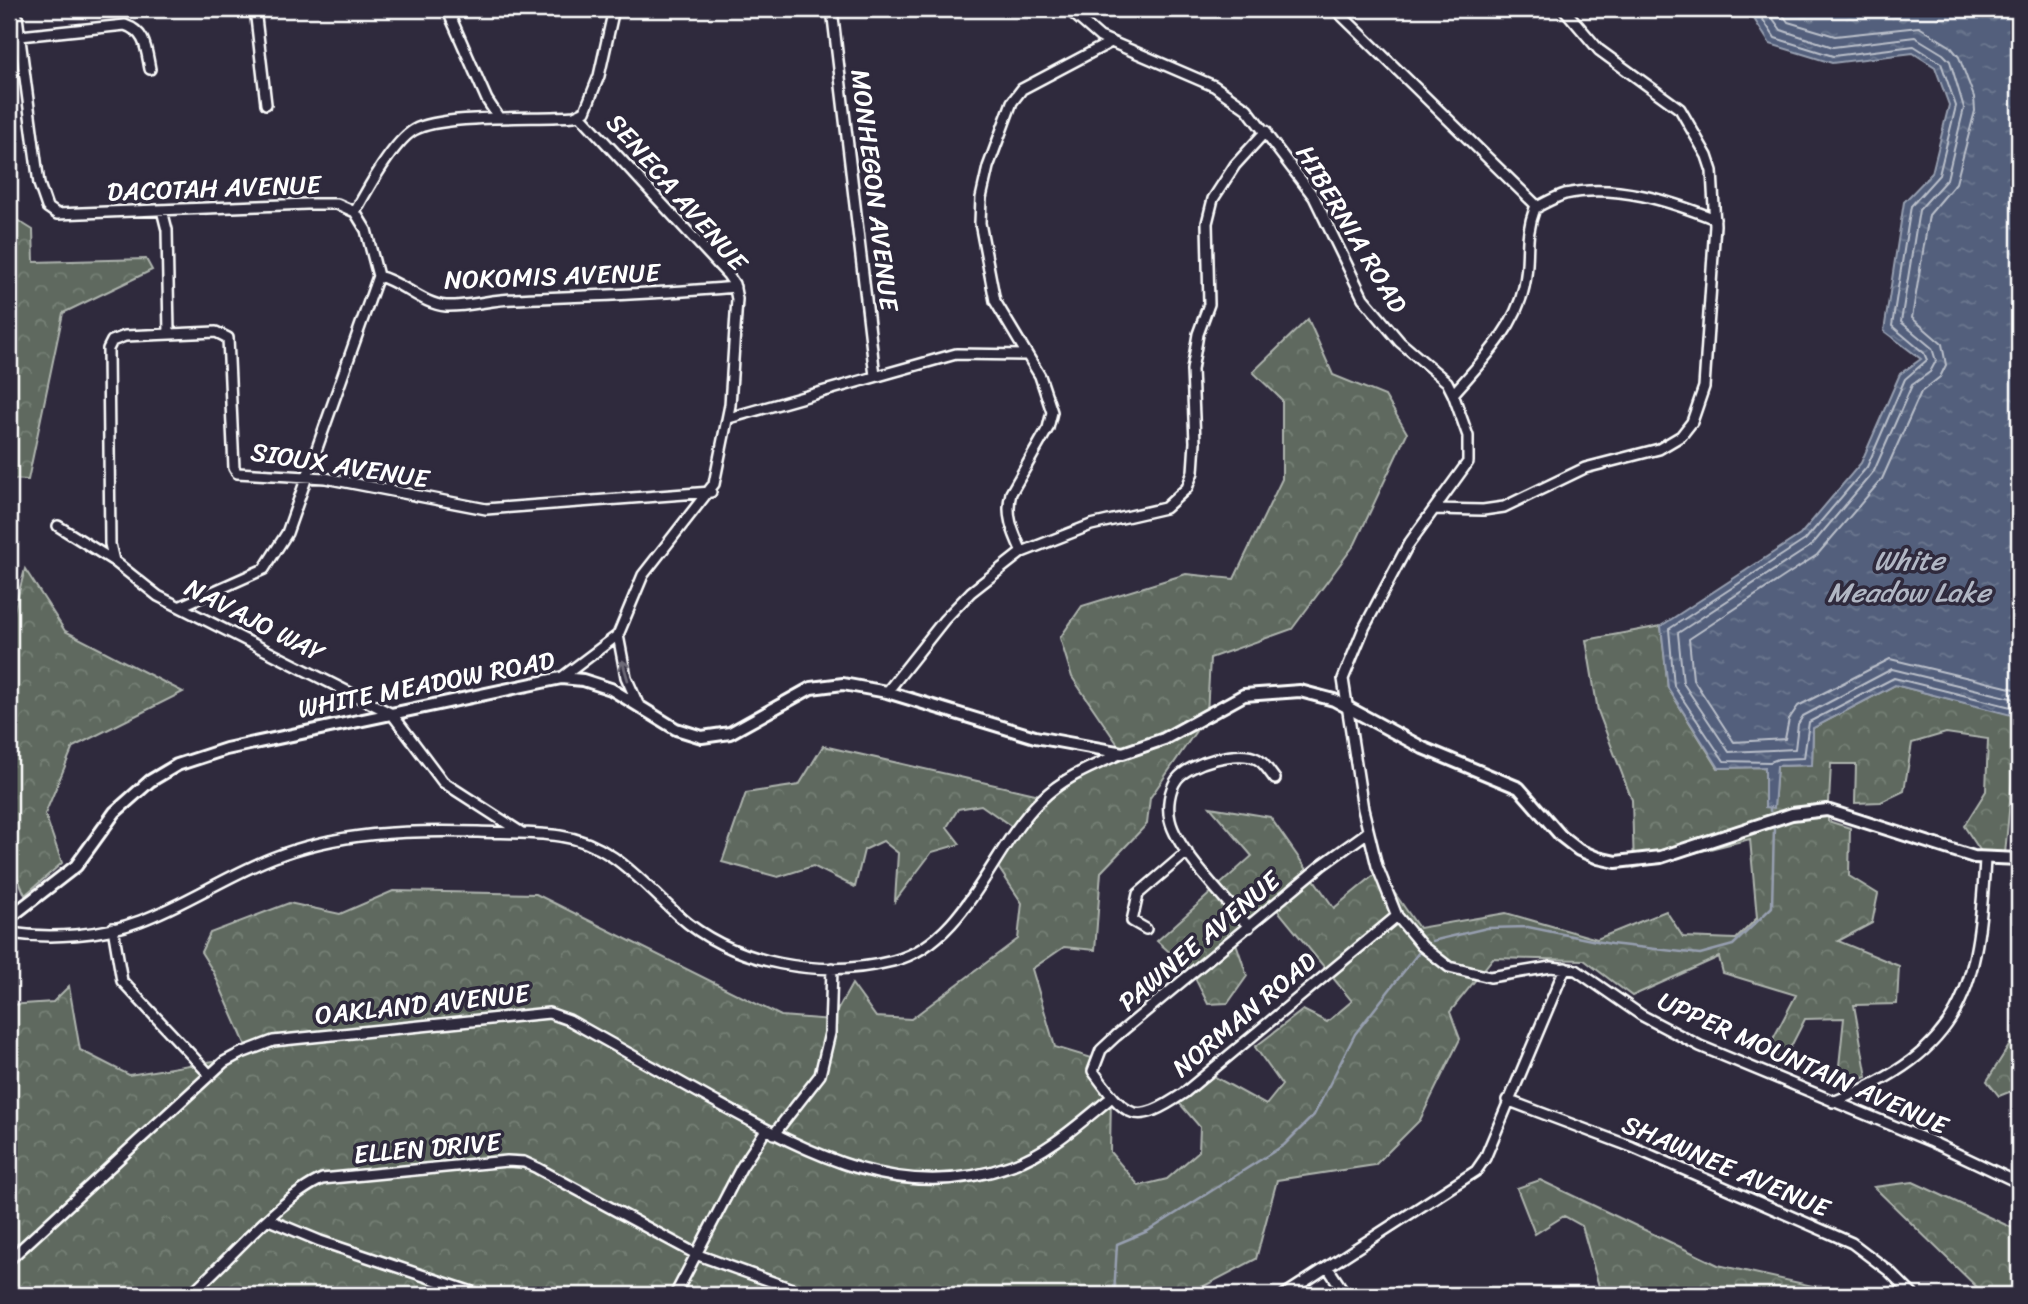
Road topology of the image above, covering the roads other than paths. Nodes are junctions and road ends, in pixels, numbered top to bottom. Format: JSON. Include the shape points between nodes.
{"nodes":[{"id":1,"x":16,"y":9,"type":"edge"},
{"id":2,"x":255,"y":9,"type":"edge"},
{"id":3,"x":447,"y":9,"type":"edge"},
{"id":4,"x":614,"y":9,"type":"edge"},
{"id":5,"x":832,"y":9,"type":"edge"},
{"id":6,"x":1068,"y":9,"type":"edge"},
{"id":7,"x":1335,"y":9,"type":"edge"},
{"id":8,"x":1564,"y":9,"type":"edge"},
{"id":9,"x":20,"y":36,"type":"junction"},
{"id":10,"x":1111,"y":42,"type":"junction"},
{"id":11,"x":150,"y":69,"type":"dead end"},
{"id":12,"x":265,"y":104,"type":"dead end"},
{"id":13,"x":579,"y":114,"type":"junction"},
{"id":14,"x":499,"y":118,"type":"junction"},
{"id":15,"x":1265,"y":131,"type":"junction"},
{"id":16,"x":1538,"y":207,"type":"junction"},
{"id":17,"x":162,"y":210,"type":"junction"},
{"id":18,"x":355,"y":212,"type":"junction"},
{"id":19,"x":1715,"y":219,"type":"junction"},
{"id":20,"x":378,"y":276,"type":"junction"},
{"id":21,"x":735,"y":287,"type":"junction"},
{"id":22,"x":169,"y":333,"type":"junction"},
{"id":23,"x":1026,"y":355,"type":"junction"},
{"id":24,"x":875,"y":376,"type":"junction"},
{"id":25,"x":1453,"y":394,"type":"junction"},
{"id":26,"x":729,"y":418,"type":"junction"},
{"id":27,"x":308,"y":477,"type":"junction"},
{"id":28,"x":711,"y":492,"type":"junction"},
{"id":29,"x":1434,"y":509,"type":"junction"},
{"id":30,"x":58,"y":526,"type":"dead end"},
{"id":31,"x":1022,"y":552,"type":"junction"},
{"id":32,"x":114,"y":561,"type":"junction"},
{"id":33,"x":181,"y":606,"type":"junction"},
{"id":34,"x":618,"y":635,"type":"junction"},
{"id":35,"x":561,"y":678,"type":"junction"},
{"id":36,"x":887,"y":692,"type":"junction"},
{"id":37,"x":638,"y":704,"type":"junction"},
{"id":38,"x":1347,"y":708,"type":"junction"},
{"id":39,"x":392,"y":714,"type":"junction"},
{"id":40,"x":1123,"y":753,"type":"junction"},
{"id":41,"x":1275,"y":779,"type":"dead end"},
{"id":42,"x":1368,"y":832,"type":"junction"},
{"id":43,"x":523,"y":834,"type":"junction"},
{"id":44,"x":1187,"y":852,"type":"junction"},
{"id":45,"x":1985,"y":859,"type":"junction"},
{"id":46,"x":2019,"y":859,"type":"edge"},
{"id":47,"x":1397,"y":916,"type":"junction"},
{"id":48,"x":9,"y":918,"type":"edge"},
{"id":49,"x":1249,"y":927,"type":"junction"},
{"id":50,"x":113,"y":928,"type":"junction"},
{"id":51,"x":1146,"y":929,"type":"dead end"},
{"id":52,"x":9,"y":933,"type":"edge"},
{"id":53,"x":832,"y":968,"type":"junction"},
{"id":54,"x":1565,"y":968,"type":"junction"},
{"id":55,"x":210,"y":1075,"type":"junction"},
{"id":56,"x":1112,"y":1097,"type":"junction"},
{"id":57,"x":1507,"y":1100,"type":"junction"},
{"id":58,"x":1833,"y":1102,"type":"junction"},
{"id":59,"x":770,"y":1132,"type":"junction"},
{"id":60,"x":2019,"y":1183,"type":"edge"},
{"id":61,"x":269,"y":1220,"type":"junction"},
{"id":62,"x":698,"y":1255,"type":"junction"},
{"id":63,"x":9,"y":1260,"type":"edge"},
{"id":64,"x":1328,"y":1268,"type":"junction"},
{"id":65,"x":189,"y":1295,"type":"edge"},
{"id":66,"x":481,"y":1295,"type":"edge"},
{"id":67,"x":675,"y":1295,"type":"edge"},
{"id":68,"x":809,"y":1295,"type":"edge"},
{"id":69,"x":1284,"y":1295,"type":"edge"},
{"id":70,"x":1346,"y":1295,"type":"edge"},
{"id":71,"x":1913,"y":1295,"type":"edge"}],
"edges":[{"from":1,"to":9,"type":"street"},
{"from":2,"to":12,"type":"street"},
{"from":3,"to":14,"type":"street","via":[[486,100]]},
{"from":4,"to":13,"type":"street","name":"SENECA AVENUE","via":[[599,76],[585,111]]},
{"from":5,"to":24,"type":"street","name":"MONHEGON AVENUE"},
{"from":6,"to":10,"type":"street","name":"HIBERNIA ROAD","via":[[1085,27]]},
{"from":7,"to":16,"type":"street"},
{"from":8,"to":19,"type":"street","via":[[1599,50],[1680,109],[1712,171]]},
{"from":9,"to":11,"type":"street","via":[[125,25],[137,29],[143,38]]},
{"from":9,"to":17,"type":"street","name":"DACOTAH AVENUE","via":[[38,184],[47,208],[57,214]]},
{"from":10,"to":15,"type":"street","name":"HIBERNIA ROAD","via":[[1228,93]]},
{"from":10,"to":23,"type":"street","via":[[1023,89],[1012,102],[988,167],[981,198],[983,248],[995,301]]},
{"from":13,"to":14,"type":"street","name":"DACOTAH AVENUE"},
{"from":13,"to":21,"type":"street","name":"SENECA AVENUE"},
{"from":14,"to":18,"type":"street","name":"DACOTAH AVENUE","via":[[414,130],[396,146]]},
{"from":15,"to":25,"type":"street","name":"HIBERNIA ROAD","via":[[1324,213],[1363,298],[1400,342],[1447,382]]},
{"from":15,"to":31,"type":"street","via":[[1213,199],[1207,223],[1209,304],[1192,370],[1195,442],[1187,488],[1165,508],[1091,525]]},
{"from":16,"to":19,"type":"street","via":[[1563,195],[1602,191],[1669,202]]},
{"from":16,"to":25,"type":"street","via":[[1527,231],[1527,266],[1517,307],[1489,352]]},
{"from":17,"to":18,"type":"street","name":"DACOTAH AVENUE","via":[[337,204]]},
{"from":17,"to":22,"type":"street","via":[[167,230]]},
{"from":18,"to":20,"type":"street","via":[[366,230]]},
{"from":19,"to":29,"type":"street","via":[[1704,387],[1692,422],[1681,436],[1659,449],[1572,473],[1504,507]]},
{"from":20,"to":21,"type":"street","name":"NOKOMIS AVENUE","via":[[396,280],[427,301],[445,306]]},
{"from":20,"to":27,"type":"street"},
{"from":21,"to":26,"type":"street","name":"SENECA AVENUE","via":[[737,328]]},
{"from":22,"to":27,"type":"street","name":"SIOUX AVENUE","via":[[216,332],[228,338],[237,473]]},
{"from":22,"to":32,"type":"street","via":[[125,336],[112,341],[108,349],[110,544]]},
{"from":23,"to":24,"type":"street","via":[[956,354]]},
{"from":23,"to":31,"type":"street","via":[[1041,376],[1052,412],[1007,504],[1010,528]]},
{"from":24,"to":26,"type":"street"},
{"from":25,"to":29,"type":"street","via":[[1468,436],[1468,462]]},
{"from":26,"to":28,"type":"street","name":"SENECA AVENUE"},
{"from":27,"to":28,"type":"street","name":"SIOUX AVENUE","via":[[486,509]]},
{"from":27,"to":33,"type":"street","via":[[287,533],[264,569]]},
{"from":28,"to":34,"type":"street","name":"SENECA AVENUE","via":[[643,575]]},
{"from":29,"to":38,"type":"street","via":[[1408,545],[1359,639],[1343,679]]},
{"from":30,"to":32,"type":"street","name":"NAVAJO WAY"},
{"from":31,"to":36,"type":"street","via":[[944,620]]},
{"from":32,"to":33,"type":"street","name":"NAVAJO WAY","via":[[158,596]]},
{"from":33,"to":39,"type":"street","name":"NAVAJO WAY"},
{"from":34,"to":35,"type":"street"},
{"from":37,"to":34,"type":"street","one_way":true,"via":[[626,677]]},
{"from":35,"to":37,"type":"street","name":"WHITE MEADOW ROAD","via":[[594,683]]},
{"from":35,"to":39,"type":"street","name":"WHITE MEADOW ROAD"},
{"from":36,"to":37,"type":"street","name":"WHITE MEADOW ROAD","via":[[827,684],[789,699],[750,725],[709,737],[676,729]]},
{"from":36,"to":40,"type":"street","name":"WHITE MEADOW ROAD","via":[[1035,737]]},
{"from":38,"to":40,"type":"street","name":"WHITE MEADOW ROAD","via":[[1300,691],[1257,691],[1164,739]]},
{"from":38,"to":42,"type":"street"},
{"from":38,"to":45,"type":"street","name":"WHITE MEADOW ROAD","via":[[1423,748],[1519,788],[1561,836],[1598,858],[1616,862],[1661,857],[1792,814],[1827,810]]},
{"from":39,"to":43,"type":"street","name":"NAVAJO WAY","via":[[443,782]]},
{"from":39,"to":48,"type":"street","name":"WHITE MEADOW ROAD","via":[[226,748],[177,765],[126,800],[76,866]]},
{"from":40,"to":53,"type":"street","via":[[1070,776],[1041,799],[961,911],[935,937],[893,961]]},
{"from":41,"to":44,"type":"street","via":[[1257,759],[1241,755],[1199,765],[1178,777],[1168,807],[1173,831]]},
{"from":42,"to":47,"type":"street"},
{"from":42,"to":49,"type":"street","name":"PAWNEE AVENUE"},
{"from":43,"to":50,"type":"street","via":[[419,831],[368,833],[332,841],[272,858],[156,914]]},
{"from":43,"to":53,"type":"street","via":[[559,835],[596,846],[626,866],[696,929],[752,957]]},
{"from":44,"to":49,"type":"street"},
{"from":44,"to":51,"type":"street","via":[[1138,894],[1132,921]]},
{"from":45,"to":46,"type":"street","name":"WHITE MEADOW ROAD"},
{"from":45,"to":58,"type":"street","via":[[1983,917],[1971,972],[1949,1023],[1899,1070]]},
{"from":47,"to":54,"type":"street","via":[[1449,967],[1490,977]]},
{"from":47,"to":56,"type":"street","name":"NORMAN ROAD","via":[[1157,1111],[1146,1115],[1129,1111]]},
{"from":49,"to":56,"type":"street","name":"PAWNEE AVENUE","via":[[1101,1050],[1093,1071]]},
{"from":50,"to":52,"type":"street","via":[[62,935]]},
{"from":50,"to":55,"type":"street","via":[[122,981]]},
{"from":53,"to":59,"type":"street","via":[[830,1033],[820,1075]]},
{"from":54,"to":57,"type":"street"},
{"from":54,"to":58,"type":"street","name":"UPPER MOUNTAIN AVENUE","via":[[1589,976],[1641,1016],[1700,1046]]},
{"from":55,"to":59,"type":"street","name":"OAKLAND AVENUE","via":[[224,1062],[273,1041],[549,1013]]},
{"from":55,"to":63,"type":"street","name":"OAKLAND AVENUE"},
{"from":56,"to":59,"type":"street","name":"OAKLAND AVENUE","via":[[1051,1144],[1013,1165],[958,1178],[907,1178],[860,1170],[834,1163]]},
{"from":57,"to":64,"type":"street","via":[[1476,1171]]},
{"from":57,"to":71,"type":"street","name":"SHAWNEE AVENUE","via":[[1632,1147],[1852,1243]]},
{"from":58,"to":60,"type":"street","name":"UPPER MOUNTAIN AVENUE"},
{"from":59,"to":62,"type":"street","via":[[741,1168]]},
{"from":61,"to":62,"type":"street","name":"ELLEN DRIVE","via":[[309,1185],[322,1180],[524,1161]]},
{"from":61,"to":65,"type":"street","name":"ELLEN DRIVE"},
{"from":61,"to":66,"type":"street"},
{"from":62,"to":67,"type":"street"},
{"from":62,"to":68,"type":"street","name":"ELLEN DRIVE"},
{"from":64,"to":69,"type":"street"},
{"from":64,"to":70,"type":"street"}]}
